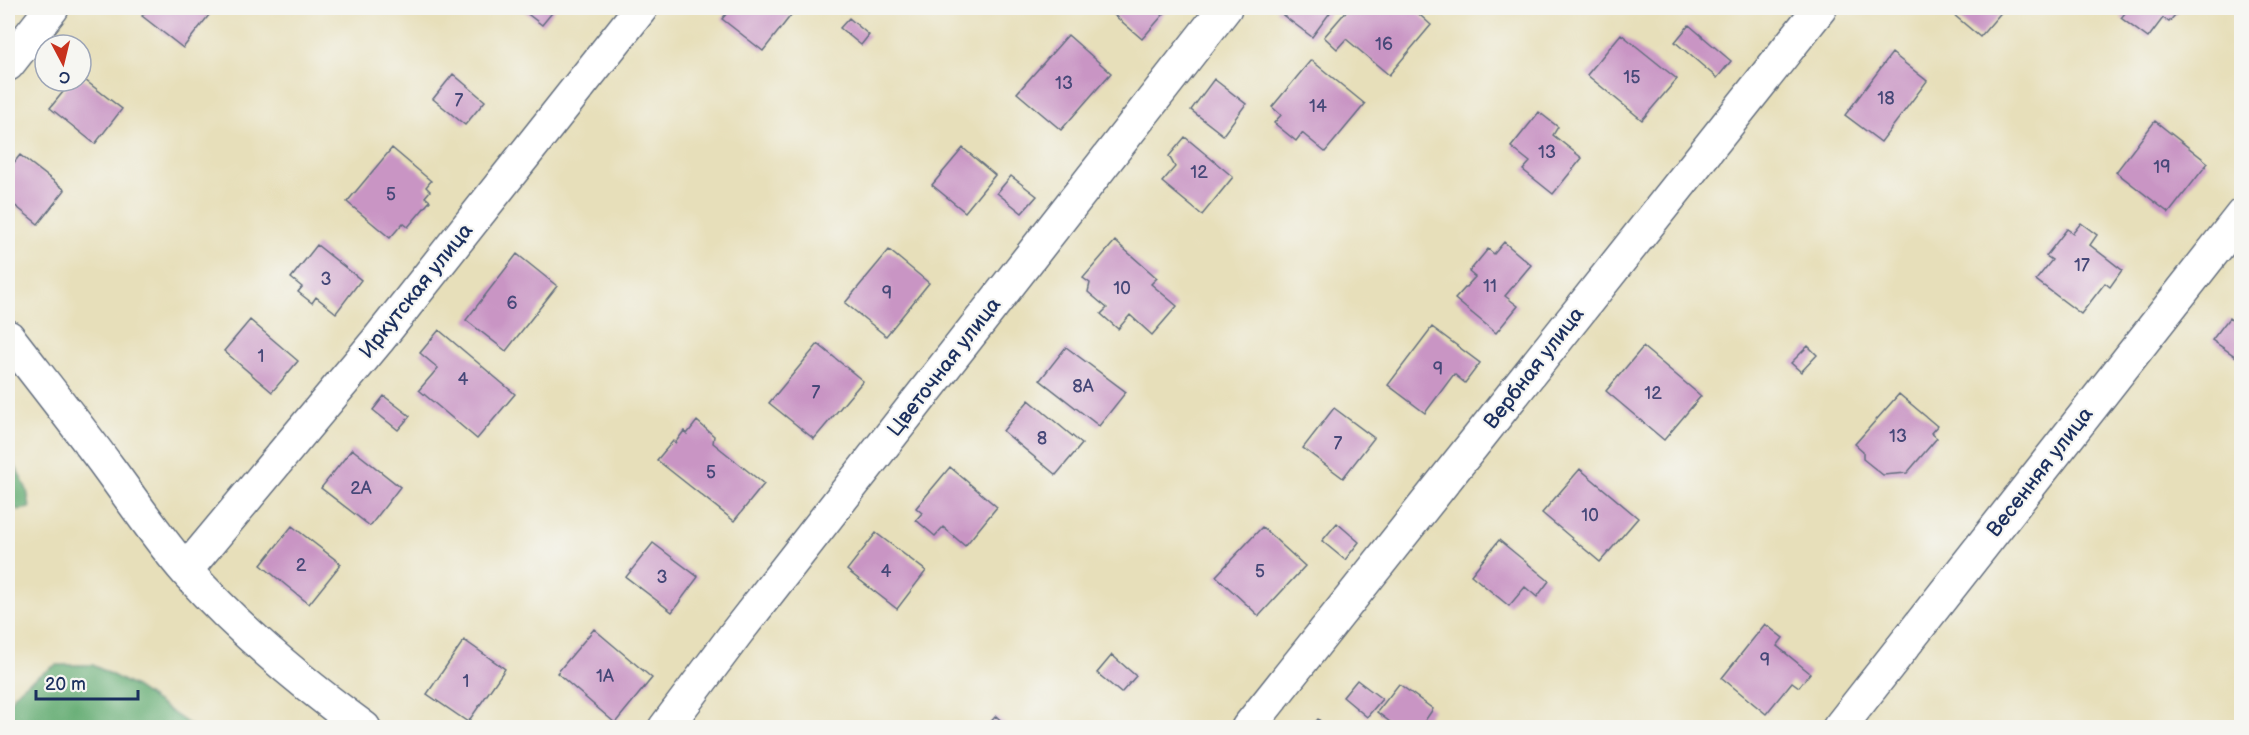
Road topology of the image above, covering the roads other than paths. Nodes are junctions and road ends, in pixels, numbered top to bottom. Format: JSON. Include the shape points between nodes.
{"nodes":[{"id":1,"x":52,"y":8,"type":"edge"},
{"id":2,"x":641,"y":8,"type":"edge"},
{"id":3,"x":1226,"y":8,"type":"edge"},
{"id":4,"x":1820,"y":8,"type":"edge"},
{"id":5,"x":8,"y":64,"type":"edge"},
{"id":6,"x":2241,"y":215,"type":"edge"},
{"id":7,"x":8,"y":337,"type":"edge"},
{"id":8,"x":186,"y":570,"type":"junction"},
{"id":9,"x":364,"y":728,"type":"edge"},
{"id":10,"x":665,"y":728,"type":"edge"},
{"id":11,"x":1248,"y":728,"type":"edge"},
{"id":12,"x":1839,"y":728,"type":"edge"}],
"edges":[{"from":1,"to":5,"type":"street"},
{"from":2,"to":8,"type":"street","name":"Иркутская улица","via":[[378,340]]},
{"from":3,"to":10,"type":"street","name":"Цветочная улица"},
{"from":4,"to":11,"type":"street","name":"Вербная улица"},
{"from":6,"to":12,"type":"street","name":"Весенняя улица"},
{"from":7,"to":8,"type":"street"},
{"from":8,"to":9,"type":"street","via":[[276,658]]}]}
